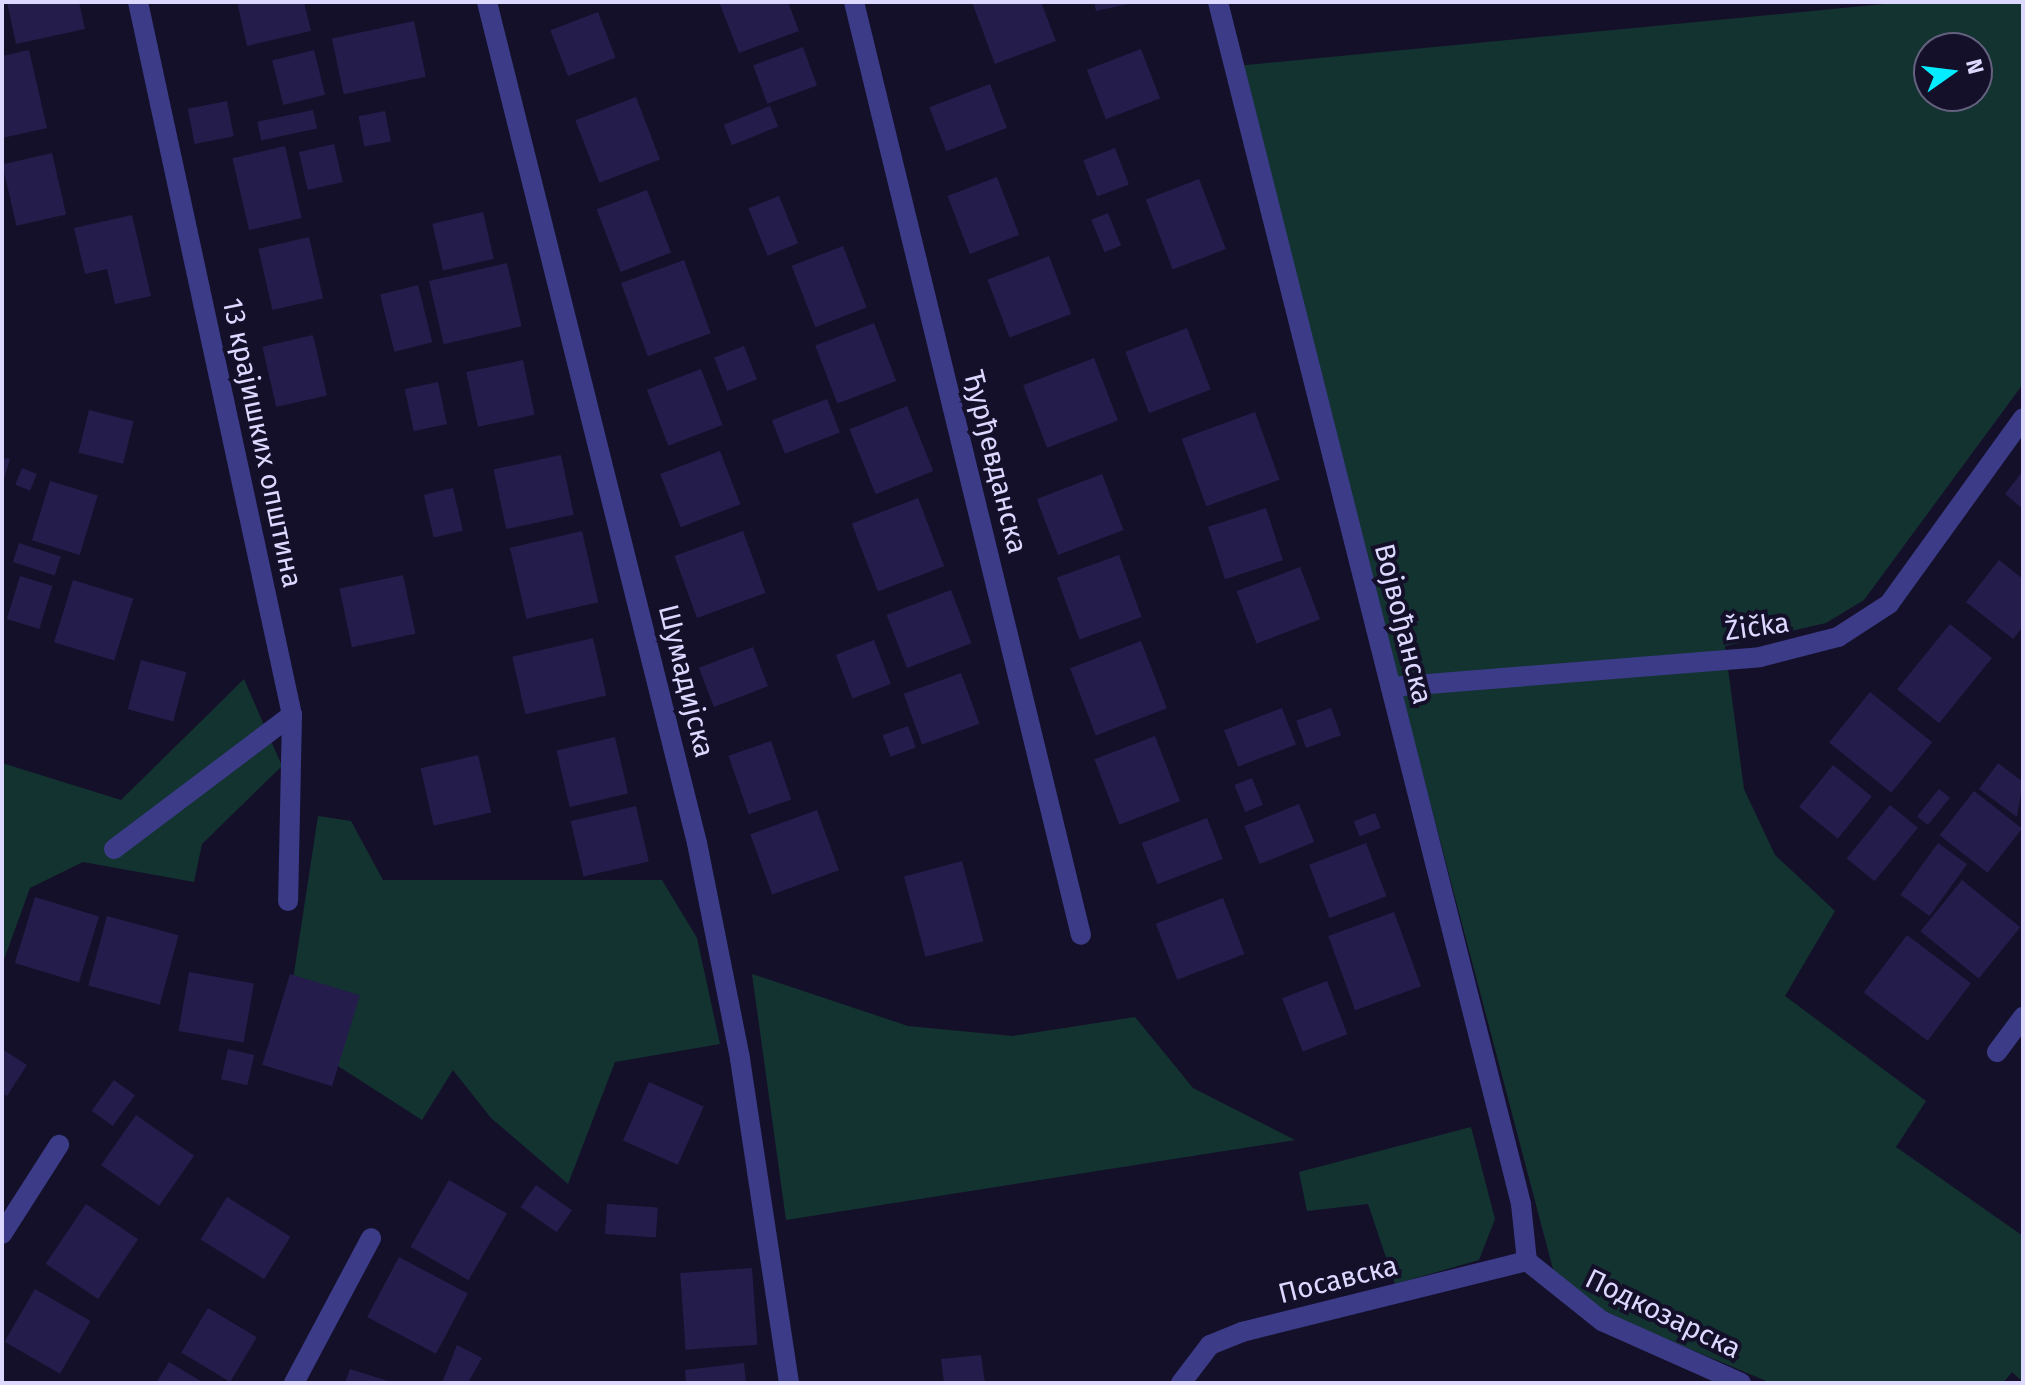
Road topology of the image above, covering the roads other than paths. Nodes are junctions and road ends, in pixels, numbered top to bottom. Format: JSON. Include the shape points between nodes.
{"nodes":[{"id":1,"x":138,"y":2,"type":"edge"},
{"id":2,"x":487,"y":2,"type":"edge"},
{"id":3,"x":854,"y":2,"type":"edge"},
{"id":4,"x":1218,"y":2,"type":"edge"},
{"id":5,"x":2023,"y":418,"type":"edge"},
{"id":6,"x":1391,"y":687,"type":"junction"},
{"id":7,"x":292,"y":715,"type":"junction"},
{"id":8,"x":114,"y":849,"type":"dead end"},
{"id":9,"x":288,"y":901,"type":"dead end"},
{"id":10,"x":1081,"y":935,"type":"dead end"},
{"id":11,"x":2023,"y":1017,"type":"edge"},
{"id":12,"x":1997,"y":1052,"type":"dead end"},
{"id":13,"x":59,"y":1145,"type":"dead end"},
{"id":14,"x":2,"y":1234,"type":"edge"},
{"id":15,"x":371,"y":1238,"type":"dead end"},
{"id":16,"x":1527,"y":1261,"type":"junction"},
{"id":17,"x":294,"y":1383,"type":"edge"},
{"id":18,"x":789,"y":1383,"type":"edge"},
{"id":19,"x":1181,"y":1383,"type":"edge"},
{"id":20,"x":1741,"y":1383,"type":"edge"}],
"edges":[{"from":1,"to":7,"type":"street","name":"13 крајишких општина"},
{"from":2,"to":18,"type":"street","name":"Шумадијска","via":[[697,843],[740,1059]]},
{"from":3,"to":10,"type":"street","name":"Ђурђевданска"},
{"from":4,"to":6,"type":"street","name":"Војвођанска"},
{"from":5,"to":6,"type":"street","name":"Žička","via":[[1889,604],[1829,641],[1760,657]]},
{"from":6,"to":16,"type":"street","name":"Војвођанска","via":[[1521,1204]]},
{"from":7,"to":8,"type":"street"},
{"from":7,"to":9,"type":"street","name":"13 крајишких општина"},
{"from":11,"to":12,"type":"street"},
{"from":13,"to":14,"type":"street"},
{"from":15,"to":17,"type":"street"},
{"from":16,"to":19,"type":"street","name":"Посавска","via":[[1242,1332],[1201,1353]]},
{"from":16,"to":20,"type":"street","name":"Подкозарска","via":[[1570,1303]]}]}
